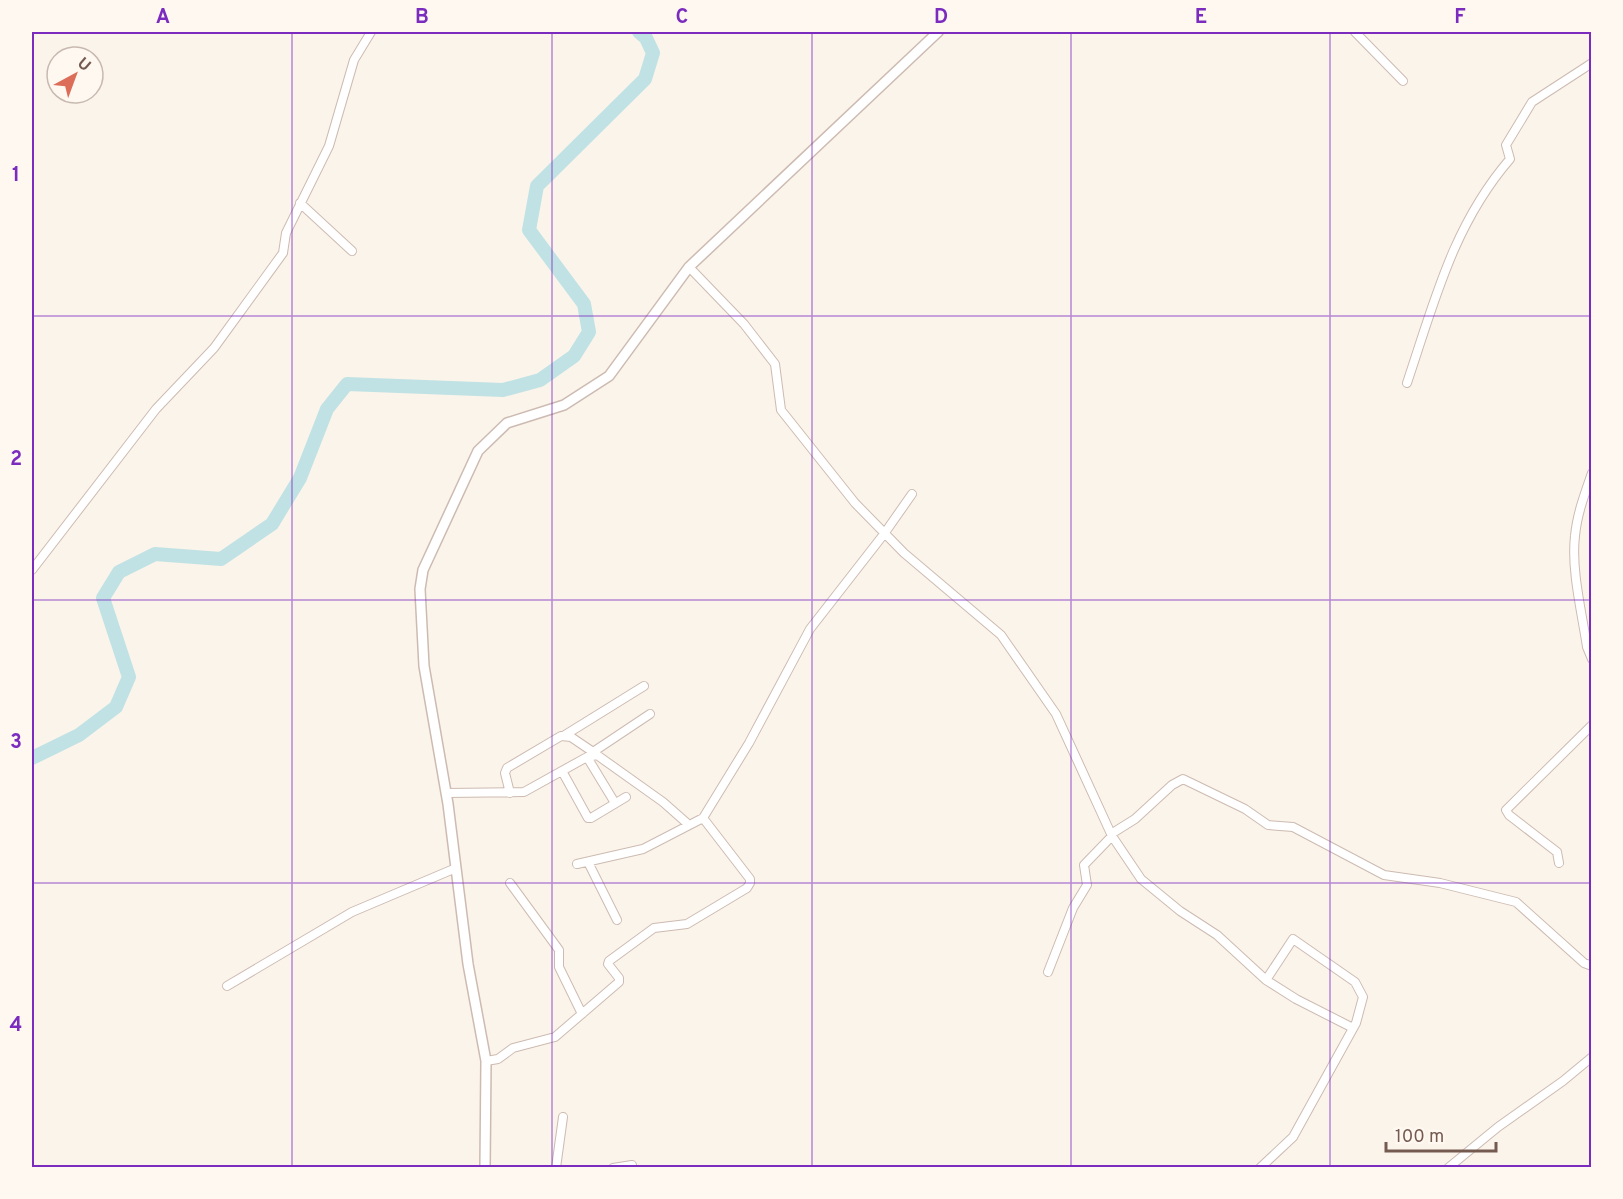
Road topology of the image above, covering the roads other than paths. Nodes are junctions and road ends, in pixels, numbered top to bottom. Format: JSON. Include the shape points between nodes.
{"nodes":[{"id":1,"x":371,"y":32,"type":"edge"},
{"id":2,"x":938,"y":32,"type":"edge"},
{"id":3,"x":1355,"y":32,"type":"edge"},
{"id":4,"x":1592,"y":63,"type":"edge"},
{"id":5,"x":1403,"y":81,"type":"dead end"},
{"id":6,"x":300,"y":203,"type":"junction"},
{"id":7,"x":352,"y":251,"type":"dead end"},
{"id":8,"x":689,"y":267,"type":"junction"},
{"id":9,"x":1407,"y":383,"type":"dead end"},
{"id":10,"x":1592,"y":472,"type":"edge"},
{"id":11,"x":912,"y":494,"type":"dead end"},
{"id":12,"x":884,"y":534,"type":"junction"},
{"id":13,"x":32,"y":570,"type":"edge"},
{"id":14,"x":1592,"y":659,"type":"edge"},
{"id":15,"x":644,"y":687,"type":"dead end"},
{"id":16,"x":650,"y":714,"type":"dead end"},
{"id":17,"x":1592,"y":725,"type":"edge"},
{"id":18,"x":565,"y":735,"type":"junction"},
{"id":19,"x":592,"y":754,"type":"junction"},
{"id":20,"x":562,"y":771,"type":"junction"},
{"id":21,"x":446,"y":793,"type":"junction"},
{"id":22,"x":510,"y":793,"type":"junction"},
{"id":23,"x":626,"y":797,"type":"dead end"},
{"id":24,"x":615,"y":803,"type":"junction"},
{"id":25,"x":703,"y":818,"type":"junction"},
{"id":26,"x":689,"y":825,"type":"junction"},
{"id":27,"x":1111,"y":835,"type":"junction"},
{"id":28,"x":588,"y":862,"type":"junction"},
{"id":29,"x":1559,"y":863,"type":"dead end"},
{"id":30,"x":577,"y":864,"type":"dead end"},
{"id":31,"x":456,"y":868,"type":"junction"},
{"id":32,"x":510,"y":883,"type":"dead end"},
{"id":33,"x":617,"y":920,"type":"dead end"},
{"id":34,"x":1592,"y":966,"type":"edge"},
{"id":35,"x":1048,"y":972,"type":"dead end"},
{"id":36,"x":1266,"y":980,"type":"junction"},
{"id":37,"x":226,"y":986,"type":"dead end"},
{"id":38,"x":582,"y":1014,"type":"junction"},
{"id":39,"x":1353,"y":1028,"type":"junction"},
{"id":40,"x":1592,"y":1057,"type":"edge"},
{"id":41,"x":486,"y":1061,"type":"junction"},
{"id":42,"x":563,"y":1117,"type":"dead end"},
{"id":43,"x":633,"y":1165,"type":"dead end"},
{"id":44,"x":485,"y":1167,"type":"edge"},
{"id":45,"x":556,"y":1167,"type":"edge"},
{"id":46,"x":613,"y":1167,"type":"edge"},
{"id":47,"x":1260,"y":1167,"type":"edge"},
{"id":48,"x":1448,"y":1167,"type":"edge"}],
"edges":[{"from":1,"to":6,"type":"street","via":[[354,60],[329,146]]},
{"from":2,"to":8,"type":"street"},
{"from":3,"to":5,"type":"street"},
{"from":4,"to":9,"type":"street","via":[[1532,102],[1506,145],[1510,159],[1465,222],[1448,260]]},
{"from":6,"to":7,"type":"street"},
{"from":6,"to":13,"type":"street","via":[[286,233],[283,253],[214,348],[156,409]]},
{"from":8,"to":12,"type":"street","via":[[776,364],[781,410]]},
{"from":8,"to":21,"type":"street","via":[[609,376],[564,405],[507,423],[478,451],[456,497],[423,570],[420,589],[424,666]]},
{"from":10,"to":14,"type":"street","via":[[1574,537],[1587,647]]},
{"from":11,"to":12,"type":"street"},
{"from":12,"to":25,"type":"street","via":[[810,629],[749,743]]},
{"from":12,"to":27,"type":"street","via":[[1001,635],[1056,714]]},
{"from":15,"to":18,"type":"street"},
{"from":16,"to":19,"type":"street"},
{"from":17,"to":29,"type":"street","via":[[1506,810],[1557,852]]},
{"from":18,"to":19,"type":"street"},
{"from":18,"to":22,"type":"street","via":[[507,768]]},
{"from":19,"to":20,"type":"street"},
{"from":19,"to":24,"type":"street"},
{"from":19,"to":26,"type":"street","via":[[663,802]]},
{"from":20,"to":22,"type":"street","via":[[526,791]]},
{"from":20,"to":24,"type":"street","via":[[588,818]]},
{"from":21,"to":22,"type":"street"},
{"from":21,"to":31,"type":"street"},
{"from":23,"to":24,"type":"street"},
{"from":25,"to":26,"type":"street"},
{"from":25,"to":38,"type":"street","via":[[750,879],[747,888],[687,924],[654,928],[609,961],[620,981]]},
{"from":26,"to":28,"type":"street","via":[[643,849]]},
{"from":27,"to":34,"type":"street","via":[[1183,779],[1245,809],[1268,825],[1293,827],[1384,874],[1516,902]]},
{"from":27,"to":35,"type":"street","via":[[1084,865],[1087,885],[1073,908]]},
{"from":27,"to":36,"type":"street","via":[[1141,879],[1217,935]]},
{"from":28,"to":30,"type":"street"},
{"from":28,"to":33,"type":"street"},
{"from":31,"to":37,"type":"street","via":[[352,912]]},
{"from":31,"to":41,"type":"street"},
{"from":32,"to":38,"type":"street","via":[[559,950],[559,967]]},
{"from":36,"to":39,"type":"street"},
{"from":36,"to":39,"type":"street","via":[[1293,939],[1359,987],[1363,997]]},
{"from":38,"to":41,"type":"street","via":[[555,1038],[513,1048],[498,1059]]},
{"from":39,"to":47,"type":"street","via":[[1293,1137]]},
{"from":40,"to":48,"type":"street"},
{"from":41,"to":44,"type":"street"},
{"from":42,"to":45,"type":"street"},
{"from":43,"to":46,"type":"street"}]}
